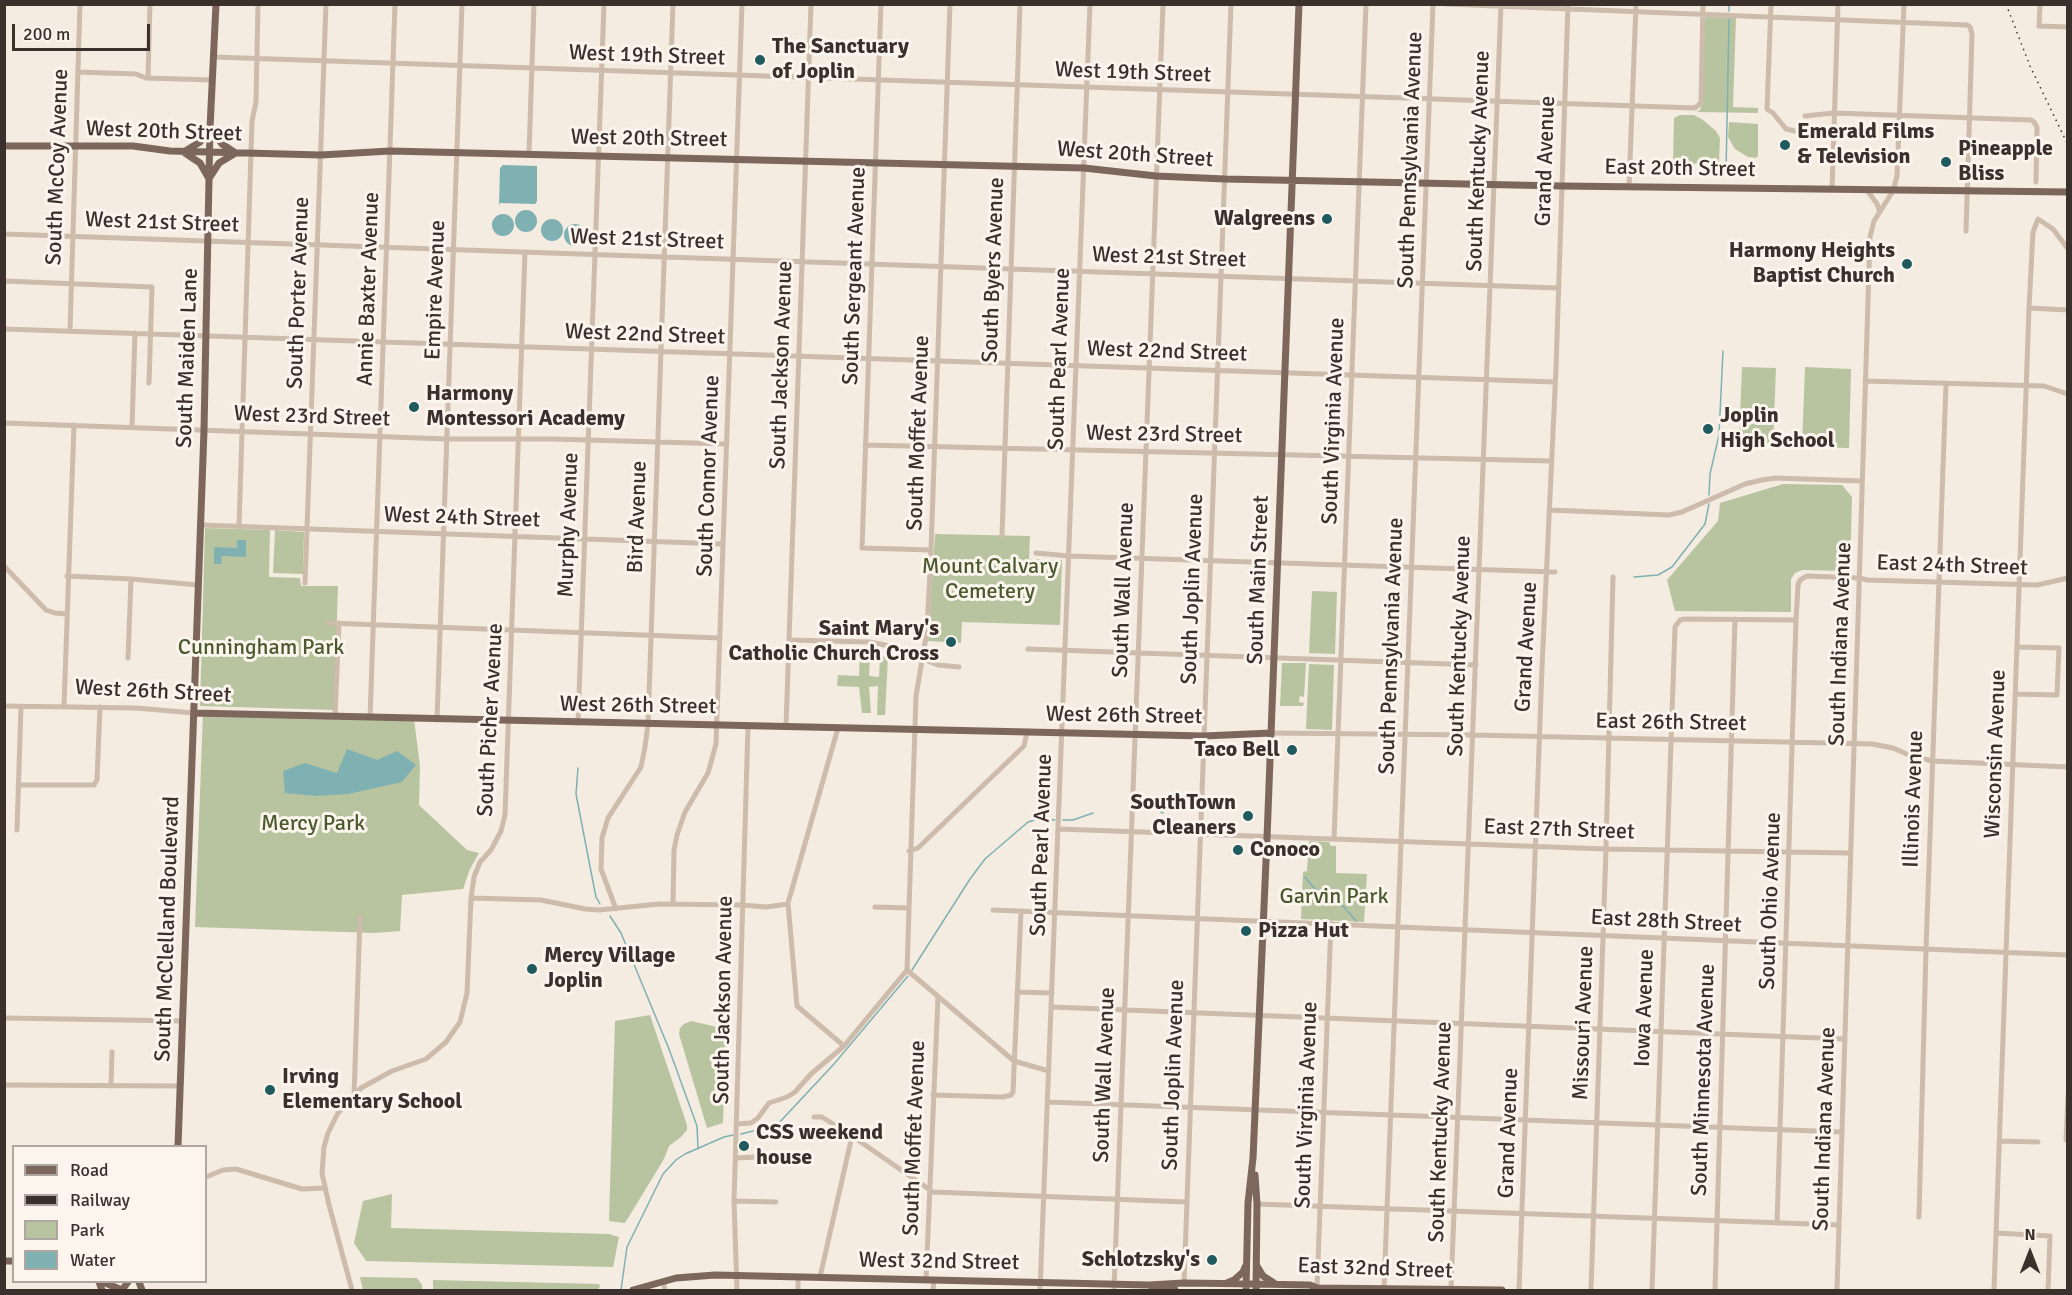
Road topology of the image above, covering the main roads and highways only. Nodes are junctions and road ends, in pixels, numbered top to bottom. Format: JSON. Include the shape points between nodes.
{"nodes":[{"id":1,"x":216,"y":4,"type":"edge"},
{"id":2,"x":1299,"y":4,"type":"edge"},
{"id":3,"x":210,"y":128,"type":"junction"},
{"id":4,"x":4,"y":146,"type":"edge"},
{"id":5,"x":183,"y":151,"type":"junction"},
{"id":6,"x":210,"y":152,"type":"junction"},
{"id":7,"x":236,"y":153,"type":"junction"},
{"id":8,"x":209,"y":178,"type":"junction"},
{"id":9,"x":1293,"y":180,"type":"junction"},
{"id":10,"x":2067,"y":192,"type":"edge"},
{"id":11,"x":194,"y":713,"type":"junction"},
{"id":12,"x":1271,"y":733,"type":"junction"},
{"id":13,"x":178,"y":1145,"type":"edge"},
{"id":14,"x":1253,"y":1158,"type":"junction"},
{"id":15,"x":1247,"y":1263,"type":"junction"},
{"id":16,"x":1256,"y":1264,"type":"junction"},
{"id":17,"x":106,"y":1283,"type":"edge"},
{"id":18,"x":1224,"y":1284,"type":"junction"},
{"id":19,"x":1276,"y":1284,"type":"junction"},
{"id":20,"x":1149,"y":1285,"type":"junction"},
{"id":21,"x":1040,"y":1286,"type":"edge"},
{"id":22,"x":1114,"y":1287,"type":"edge"},
{"id":23,"x":1246,"y":1287,"type":"edge"},
{"id":24,"x":1256,"y":1287,"type":"edge"},
{"id":25,"x":1313,"y":1289,"type":"edge"},
{"id":26,"x":1451,"y":1289,"type":"edge"},
{"id":27,"x":122,"y":1290,"type":"edge"},
{"id":28,"x":633,"y":1290,"type":"edge"},
{"id":29,"x":1175,"y":1290,"type":"edge"},
{"id":30,"x":1467,"y":1290,"type":"edge"},
{"id":31,"x":1502,"y":1290,"type":"edge"}],
"edges":[{"from":1,"to":3,"type":"main road","name":"South Maiden Lane"},
{"from":2,"to":9,"type":"main road","name":"South Main Street"},
{"from":3,"to":5,"type":"main road","via":[[200,142]]},
{"from":3,"to":6,"type":"main road","name":"South Maiden Lane"},
{"from":3,"to":7,"type":"main road","via":[[222,144]]},
{"from":4,"to":5,"type":"main road","name":"West 20th Street","via":[[132,146]]},
{"from":5,"to":6,"type":"main road","name":"West 20th Street"},
{"from":5,"to":8,"type":"main road","via":[[200,163]]},
{"from":6,"to":7,"type":"main road","name":"West 20th Street"},
{"from":6,"to":8,"type":"main road","name":"South Maiden Lane"},
{"from":7,"to":8,"type":"main road","via":[[219,163]]},
{"from":7,"to":9,"type":"main road","name":"West 20th Street","via":[[456,152],[945,164]]},
{"from":8,"to":11,"type":"main road","name":"South Maiden Lane"},
{"from":9,"to":10,"type":"main road","name":"East 20th Street"},
{"from":9,"to":12,"type":"main road","name":"South Main Street"},
{"from":11,"to":12,"type":"main road","name":"West 26th Street","via":[[1204,736]]},
{"from":11,"to":13,"type":"main road","name":"South McClelland Boulevard"},
{"from":12,"to":14,"type":"main road","name":"South Main Street"},
{"from":14,"to":15,"type":"main road","name":"South Main Street"},
{"from":14,"to":16,"type":"main road","name":"South Main Street"},
{"from":15,"to":18,"type":"main road","via":[[1234,1280]]},
{"from":15,"to":23,"type":"main road","name":"South Main Street"},
{"from":16,"to":19,"type":"main road","via":[[1260,1273]]},
{"from":16,"to":24,"type":"main road","name":"South Main Street"},
{"from":17,"to":27,"type":"main road"},
{"from":18,"to":20,"type":"main road","name":"West 32nd Street"},
{"from":18,"to":23,"type":"main road","name":"West 32nd Street"},
{"from":19,"to":24,"type":"main road","name":"East 32nd Street"},
{"from":19,"to":25,"type":"main road","name":"East 32nd Street","via":[[1310,1285]]},
{"from":20,"to":22,"type":"main road","name":"West 32nd Street"},
{"from":20,"to":29,"type":"main road"},
{"from":21,"to":22,"type":"main road","name":"West 32nd Street"},
{"from":21,"to":28,"type":"main road","name":"West 32nd Street","via":[[702,1275]]},
{"from":23,"to":24,"type":"main road","name":"East 32nd Street"},
{"from":25,"to":26,"type":"main road","name":"East 32nd Street"},
{"from":26,"to":30,"type":"main road","name":"East 32nd Street"},
{"from":30,"to":31,"type":"main road","name":"East 32nd Street"}]}
